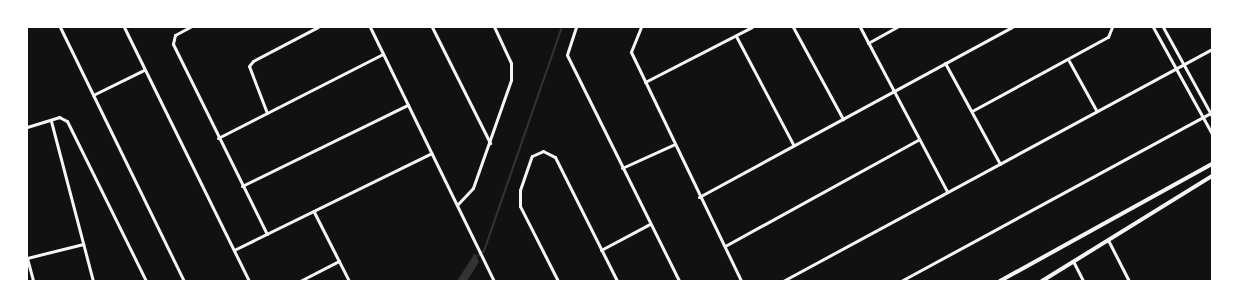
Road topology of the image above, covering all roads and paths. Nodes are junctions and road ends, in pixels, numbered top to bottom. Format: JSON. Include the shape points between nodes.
{"nodes":[{"id":1,"x":60,"y":27,"type":"edge"},
{"id":2,"x":124,"y":27,"type":"edge"},
{"id":3,"x":190,"y":27,"type":"edge"},
{"id":4,"x":318,"y":27,"type":"edge"},
{"id":5,"x":370,"y":27,"type":"edge"},
{"id":6,"x":432,"y":27,"type":"edge"},
{"id":7,"x":494,"y":27,"type":"edge"},
{"id":8,"x":576,"y":27,"type":"edge"},
{"id":9,"x":641,"y":27,"type":"edge"},
{"id":10,"x":752,"y":27,"type":"edge"},
{"id":11,"x":793,"y":27,"type":"edge"},
{"id":12,"x":860,"y":27,"type":"edge"},
{"id":13,"x":897,"y":27,"type":"edge"},
{"id":14,"x":1012,"y":27,"type":"edge"},
{"id":15,"x":1112,"y":27,"type":"edge"},
{"id":16,"x":1153,"y":27,"type":"edge"},
{"id":17,"x":1163,"y":27,"type":"edge"},
{"id":18,"x":313,"y":28,"type":"edge"},
{"id":19,"x":736,"y":36,"type":"junction"},
{"id":20,"x":868,"y":43,"type":"junction"},
{"id":21,"x":1212,"y":49,"type":"edge"},
{"id":22,"x":383,"y":54,"type":"junction"},
{"id":23,"x":1069,"y":61,"type":"junction"},
{"id":24,"x":945,"y":63,"type":"junction"},
{"id":25,"x":1183,"y":64,"type":"junction"},
{"id":26,"x":1175,"y":68,"type":"junction"},
{"id":27,"x":144,"y":70,"type":"junction"},
{"id":28,"x":645,"y":82,"type":"junction"},
{"id":29,"x":894,"y":93,"type":"junction"},
{"id":30,"x":93,"y":94,"type":"junction"},
{"id":31,"x":407,"y":104,"type":"junction"},
{"id":32,"x":1096,"y":110,"type":"junction"},
{"id":33,"x":972,"y":111,"type":"junction"},
{"id":34,"x":267,"y":113,"type":"junction"},
{"id":35,"x":1212,"y":114,"type":"edge"},
{"id":36,"x":1203,"y":117,"type":"junction"},
{"id":37,"x":843,"y":119,"type":"junction"},
{"id":38,"x":51,"y":121,"type":"junction"},
{"id":39,"x":27,"y":127,"type":"edge"},
{"id":40,"x":1212,"y":134,"type":"edge"},
{"id":41,"x":218,"y":138,"type":"junction"},
{"id":42,"x":918,"y":140,"type":"junction"},
{"id":43,"x":490,"y":143,"type":"junction"},
{"id":44,"x":794,"y":144,"type":"junction"},
{"id":45,"x":673,"y":145,"type":"junction"},
{"id":46,"x":432,"y":153,"type":"junction"},
{"id":47,"x":1000,"y":164,"type":"junction"},
{"id":48,"x":1212,"y":164,"type":"edge"},
{"id":49,"x":622,"y":168,"type":"junction"},
{"id":50,"x":1212,"y":176,"type":"edge"},
{"id":51,"x":242,"y":186,"type":"junction"},
{"id":52,"x":947,"y":191,"type":"junction"},
{"id":53,"x":698,"y":197,"type":"junction"},
{"id":54,"x":458,"y":204,"type":"junction"},
{"id":55,"x":314,"y":212,"type":"junction"},
{"id":56,"x":650,"y":224,"type":"junction"},
{"id":57,"x":267,"y":234,"type":"junction"},
{"id":58,"x":1108,"y":239,"type":"junction"},
{"id":59,"x":83,"y":244,"type":"junction"},
{"id":60,"x":725,"y":246,"type":"junction"},
{"id":61,"x":234,"y":250,"type":"junction"},
{"id":62,"x":601,"y":250,"type":"junction"},
{"id":63,"x":27,"y":258,"type":"edge"},
{"id":64,"x":339,"y":261,"type":"junction"},
{"id":65,"x":1073,"y":261,"type":"junction"},
{"id":66,"x":33,"y":281,"type":"edge"},
{"id":67,"x":93,"y":281,"type":"edge"},
{"id":68,"x":146,"y":281,"type":"edge"},
{"id":69,"x":184,"y":281,"type":"edge"},
{"id":70,"x":249,"y":281,"type":"edge"},
{"id":71,"x":300,"y":281,"type":"edge"},
{"id":72,"x":349,"y":281,"type":"edge"},
{"id":73,"x":494,"y":281,"type":"edge"},
{"id":74,"x":558,"y":281,"type":"edge"},
{"id":75,"x":617,"y":281,"type":"edge"},
{"id":76,"x":679,"y":281,"type":"edge"},
{"id":77,"x":741,"y":281,"type":"edge"},
{"id":78,"x":783,"y":281,"type":"edge"},
{"id":79,"x":901,"y":281,"type":"edge"},
{"id":80,"x":1000,"y":281,"type":"edge"},
{"id":81,"x":1042,"y":281,"type":"edge"},
{"id":82,"x":1083,"y":281,"type":"edge"},
{"id":83,"x":1129,"y":281,"type":"edge"}],
"edges":[{"from":1,"to":30,"type":"street"},
{"from":2,"to":27,"type":"street"},
{"from":3,"to":41,"type":"street","via":[[175,35],[173,44]]},
{"from":4,"to":18,"type":"street"},
{"from":5,"to":22,"type":"street"},
{"from":6,"to":43,"type":"street"},
{"from":7,"to":43,"type":"street","via":[[512,71]]},
{"from":8,"to":49,"type":"street","via":[[566,55]]},
{"from":9,"to":28,"type":"street","via":[[631,52]]},
{"from":10,"to":19,"type":"street"},
{"from":11,"to":37,"type":"street"},
{"from":12,"to":20,"type":"street"},
{"from":13,"to":20,"type":"street"},
{"from":14,"to":24,"type":"street"},
{"from":15,"to":23,"type":"street","via":[[1108,37]]},
{"from":16,"to":26,"type":"street"},
{"from":17,"to":25,"type":"street"},
{"from":18,"to":34,"type":"street","via":[[253,61],[249,66]]},
{"from":19,"to":28,"type":"street"},
{"from":19,"to":44,"type":"street"},
{"from":20,"to":29,"type":"street"},
{"from":21,"to":25,"type":"street"},
{"from":22,"to":31,"type":"street"},
{"from":22,"to":34,"type":"street"},
{"from":23,"to":32,"type":"street"},
{"from":23,"to":33,"type":"street"},
{"from":24,"to":29,"type":"street"},
{"from":24,"to":33,"type":"street"},
{"from":25,"to":26,"type":"street"},
{"from":25,"to":35,"type":"street"},
{"from":26,"to":32,"type":"street"},
{"from":26,"to":36,"type":"street"},
{"from":27,"to":30,"type":"street"},
{"from":27,"to":61,"type":"street"},
{"from":28,"to":45,"type":"street"},
{"from":29,"to":37,"type":"street"},
{"from":29,"to":42,"type":"street"},
{"from":30,"to":69,"type":"street"},
{"from":31,"to":46,"type":"street"},
{"from":31,"to":51,"type":"street"},
{"from":32,"to":47,"type":"street"},
{"from":33,"to":47,"type":"street"},
{"from":34,"to":41,"type":"street"},
{"from":35,"to":36,"type":"street"},
{"from":36,"to":40,"type":"street"},
{"from":36,"to":79,"type":"street"},
{"from":37,"to":44,"type":"street"},
{"from":38,"to":39,"type":"street"},
{"from":38,"to":59,"type":"street"},
{"from":38,"to":68,"type":"street","via":[[62,117],[67,121]]},
{"from":41,"to":51,"type":"street"},
{"from":42,"to":52,"type":"street"},
{"from":42,"to":60,"type":"street"},
{"from":43,"to":54,"type":"street","via":[[473,188]]},
{"from":44,"to":53,"type":"street"},
{"from":45,"to":49,"type":"street"},
{"from":45,"to":53,"type":"street"},
{"from":46,"to":54,"type":"street"},
{"from":46,"to":55,"type":"street"},
{"from":47,"to":52,"type":"street"},
{"from":48,"to":80,"type":"main road","via":[[1083,238]]},
{"from":49,"to":56,"type":"street"},
{"from":50,"to":58,"type":"main road"},
{"from":51,"to":57,"type":"street"},
{"from":52,"to":78,"type":"street"},
{"from":53,"to":60,"type":"street"},
{"from":54,"to":73,"type":"street"},
{"from":55,"to":57,"type":"street"},
{"from":55,"to":64,"type":"street"},
{"from":56,"to":62,"type":"street"},
{"from":56,"to":76,"type":"street"},
{"from":57,"to":61,"type":"street"},
{"from":58,"to":65,"type":"main road"},
{"from":58,"to":83,"type":"street"},
{"from":59,"to":63,"type":"street"},
{"from":59,"to":67,"type":"street"},
{"from":60,"to":77,"type":"street"},
{"from":61,"to":70,"type":"street"},
{"from":62,"to":74,"type":"street","via":[[555,156],[543,151],[532,156],[520,190],[520,206]]},
{"from":62,"to":75,"type":"street"},
{"from":63,"to":66,"type":"street"},
{"from":64,"to":71,"type":"street"},
{"from":64,"to":72,"type":"street"},
{"from":65,"to":81,"type":"main road"},
{"from":65,"to":82,"type":"street"}]}
